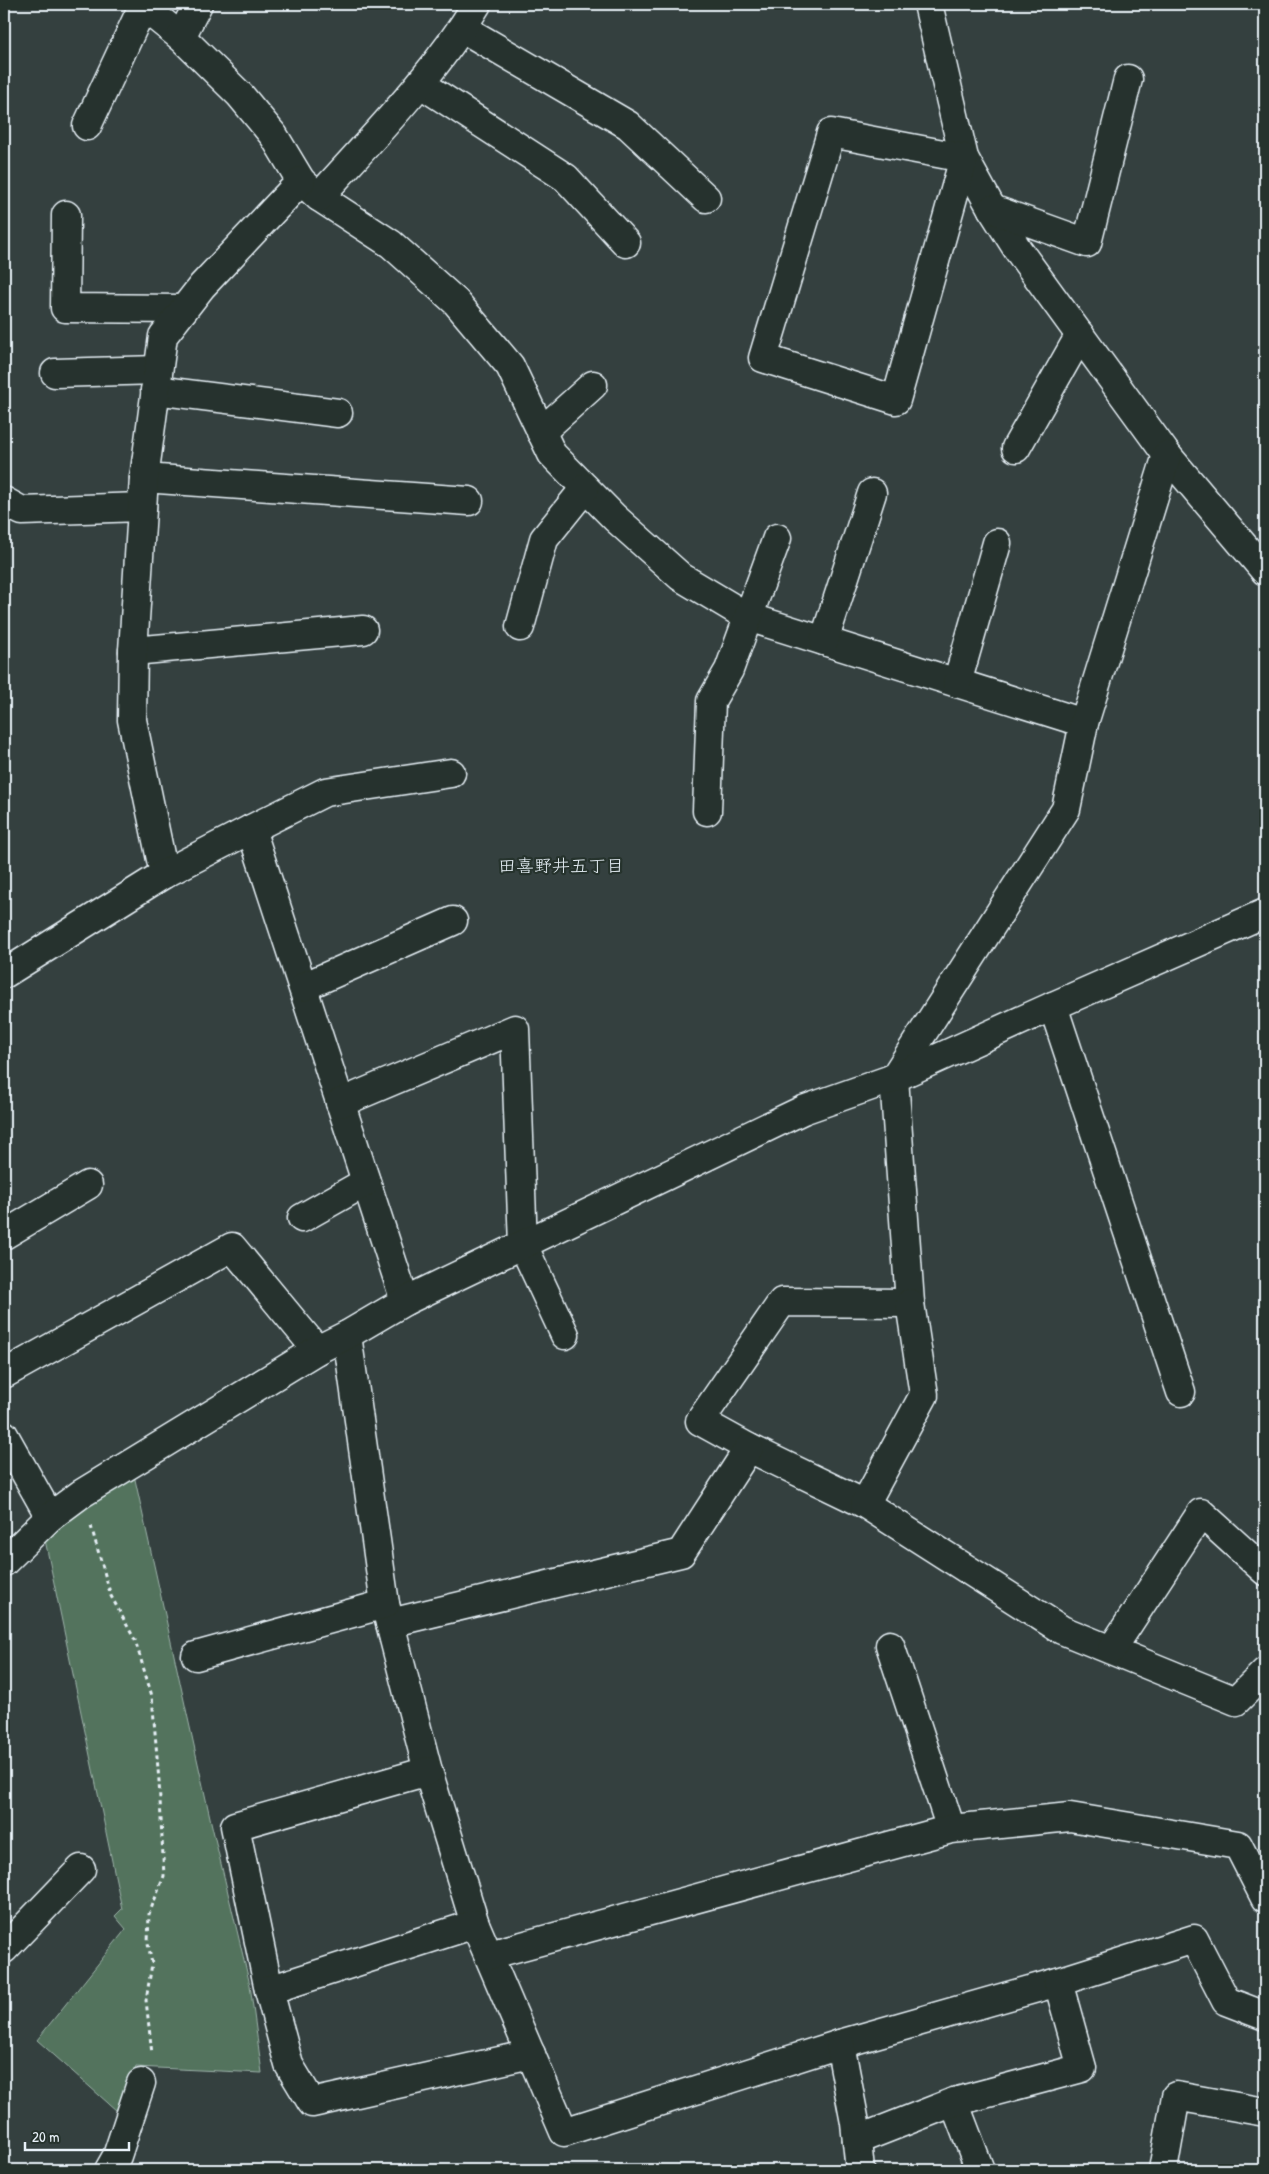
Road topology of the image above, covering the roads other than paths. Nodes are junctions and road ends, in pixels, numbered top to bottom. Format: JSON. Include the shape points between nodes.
{"nodes":[{"id":1,"x":198,"y":4,"type":"edge"},
{"id":2,"x":477,"y":4,"type":"edge"},
{"id":3,"x":928,"y":4,"type":"edge"},
{"id":4,"x":141,"y":5,"type":"edge"},
{"id":5,"x":462,"y":28,"type":"junction"},
{"id":6,"x":181,"y":37,"type":"junction"},
{"id":7,"x":1128,"y":79,"type":"dead end"},
{"id":8,"x":421,"y":84,"type":"junction"},
{"id":9,"x":87,"y":126,"type":"dead end"},
{"id":10,"x":964,"y":158,"type":"junction"},
{"id":11,"x":310,"y":189,"type":"junction"},
{"id":12,"x":706,"y":198,"type":"dead end"},
{"id":13,"x":992,"y":209,"type":"junction"},
{"id":14,"x":66,"y":214,"type":"dead end"},
{"id":15,"x":626,"y":243,"type":"dead end"},
{"id":16,"x":184,"y":309,"type":"junction"},
{"id":17,"x":1080,"y":335,"type":"junction"},
{"id":18,"x":55,"y":373,"type":"dead end"},
{"id":19,"x":157,"y":380,"type":"junction"},
{"id":20,"x":593,"y":385,"type":"dead end"},
{"id":21,"x":338,"y":414,"type":"dead end"},
{"id":22,"x":541,"y":432,"type":"junction"},
{"id":23,"x":1016,"y":448,"type":"dead end"},
{"id":24,"x":1167,"y":455,"type":"junction"},
{"id":25,"x":144,"y":478,"type":"junction"},
{"id":26,"x":585,"y":488,"type":"junction"},
{"id":27,"x":872,"y":493,"type":"dead end"},
{"id":28,"x":4,"y":501,"type":"edge"},
{"id":29,"x":469,"y":501,"type":"dead end"},
{"id":30,"x":142,"y":507,"type":"junction"},
{"id":31,"x":777,"y":538,"type":"dead end"},
{"id":32,"x":997,"y":543,"type":"dead end"},
{"id":33,"x":1260,"y":560,"type":"edge"},
{"id":34,"x":748,"y":617,"type":"junction"},
{"id":35,"x":520,"y":627,"type":"dead end"},
{"id":36,"x":363,"y":630,"type":"dead end"},
{"id":37,"x":824,"y":641,"type":"junction"},
{"id":38,"x":133,"y":651,"type":"junction"},
{"id":39,"x":957,"y":683,"type":"junction"},
{"id":40,"x":1084,"y":723,"type":"junction"},
{"id":41,"x":451,"y":773,"type":"dead end"},
{"id":42,"x":707,"y":811,"type":"dead end"},
{"id":43,"x":251,"y":829,"type":"junction"},
{"id":44,"x":164,"y":874,"type":"junction"},
{"id":45,"x":1265,"y":913,"type":"edge"},
{"id":46,"x":453,"y":921,"type":"dead end"},
{"id":47,"x":4,"y":974,"type":"edge"},
{"id":48,"x":303,"y":987,"type":"junction"},
{"id":49,"x":1053,"y":1006,"type":"junction"},
{"id":50,"x":894,"y":1078,"type":"junction"},
{"id":51,"x":340,"y":1103,"type":"junction"},
{"id":52,"x":366,"y":1182,"type":"junction"},
{"id":53,"x":88,"y":1185,"type":"dead end"},
{"id":54,"x":302,"y":1218,"type":"dead end"},
{"id":55,"x":4,"y":1235,"type":"edge"},
{"id":56,"x":523,"y":1245,"type":"junction"},
{"id":57,"x":405,"y":1301,"type":"junction"},
{"id":58,"x":910,"y":1303,"type":"junction"},
{"id":59,"x":347,"y":1335,"type":"junction"},
{"id":60,"x":565,"y":1335,"type":"dead end"},
{"id":61,"x":317,"y":1350,"type":"junction"},
{"id":62,"x":4,"y":1374,"type":"edge"},
{"id":63,"x":1181,"y":1392,"type":"dead end"},
{"id":64,"x":4,"y":1435,"type":"edge"},
{"id":65,"x":749,"y":1448,"type":"junction"},
{"id":66,"x":865,"y":1504,"type":"junction"},
{"id":67,"x":50,"y":1517,"type":"junction"},
{"id":68,"x":4,"y":1562,"type":"edge"},
{"id":69,"x":1265,"y":1571,"type":"edge"},
{"id":70,"x":387,"y":1614,"type":"junction"},
{"id":71,"x":890,"y":1646,"type":"dead end"},
{"id":72,"x":1112,"y":1649,"type":"junction"},
{"id":73,"x":196,"y":1656,"type":"dead end"},
{"id":74,"x":1265,"y":1672,"type":"edge"},
{"id":75,"x":428,"y":1771,"type":"junction"},
{"id":76,"x":951,"y":1829,"type":"junction"},
{"id":77,"x":81,"y":1869,"type":"dead end"},
{"id":78,"x":1265,"y":1898,"type":"edge"},
{"id":79,"x":475,"y":1924,"type":"junction"},
{"id":80,"x":4,"y":1949,"type":"edge"},
{"id":81,"x":489,"y":1955,"type":"junction"},
{"id":82,"x":1058,"y":1982,"type":"junction"},
{"id":83,"x":269,"y":1990,"type":"junction"},
{"id":84,"x":1265,"y":2016,"type":"edge"},
{"id":85,"x":840,"y":2044,"type":"junction"},
{"id":86,"x":531,"y":2054,"type":"junction"},
{"id":87,"x":141,"y":2082,"type":"road end"},
{"id":88,"x":954,"y":2102,"type":"junction"},
{"id":89,"x":1265,"y":2112,"type":"edge"},
{"id":90,"x":857,"y":2140,"type":"junction"},
{"id":91,"x":109,"y":2170,"type":"edge"},
{"id":92,"x":860,"y":2170,"type":"edge"},
{"id":93,"x":980,"y":2170,"type":"edge"},
{"id":94,"x":1163,"y":2170,"type":"edge"}],
"edges":[{"from":1,"to":6,"type":"street"},
{"from":2,"to":5,"type":"street"},
{"from":3,"to":10,"type":"street"},
{"from":4,"to":6,"type":"street"},
{"from":4,"to":9,"type":"street"},
{"from":5,"to":8,"type":"street"},
{"from":5,"to":12,"type":"street","via":[[628,125]]},
{"from":6,"to":11,"type":"street","via":[[240,95],[274,136]]},
{"from":7,"to":13,"type":"street","via":[[1087,243]]},
{"from":8,"to":11,"type":"street"},
{"from":8,"to":15,"type":"street","via":[[566,178]]},
{"from":10,"to":10,"type":"street","via":[[832,134],[762,358],[896,400]]},
{"from":10,"to":13,"type":"street"},
{"from":11,"to":16,"type":"street","via":[[202,286]]},
{"from":11,"to":22,"type":"street","via":[[391,244],[456,302],[510,366]]},
{"from":13,"to":17,"type":"street"},
{"from":14,"to":16,"type":"street","via":[[65,308]]},
{"from":16,"to":19,"type":"street","via":[[163,336]]},
{"from":17,"to":23,"type":"street"},
{"from":17,"to":24,"type":"street"},
{"from":18,"to":19,"type":"street"},
{"from":19,"to":21,"type":"street"},
{"from":19,"to":25,"type":"street"},
{"from":20,"to":22,"type":"street"},
{"from":22,"to":26,"type":"street","via":[[552,454]]},
{"from":24,"to":33,"type":"street"},
{"from":24,"to":40,"type":"street"},
{"from":25,"to":29,"type":"street"},
{"from":25,"to":30,"type":"street"},
{"from":26,"to":34,"type":"street","via":[[681,577]]},
{"from":26,"to":35,"type":"street","via":[[544,539]]},
{"from":27,"to":37,"type":"street"},
{"from":28,"to":30,"type":"street","via":[[22,511]]},
{"from":30,"to":38,"type":"street"},
{"from":31,"to":34,"type":"street"},
{"from":32,"to":39,"type":"street"},
{"from":34,"to":37,"type":"street"},
{"from":34,"to":42,"type":"street","via":[[729,670],[711,701]]},
{"from":36,"to":38,"type":"street"},
{"from":37,"to":39,"type":"street"},
{"from":38,"to":44,"type":"street","via":[[132,720]]},
{"from":39,"to":40,"type":"street"},
{"from":40,"to":50,"type":"street","via":[[1066,809]]},
{"from":41,"to":43,"type":"street","via":[[325,792]]},
{"from":43,"to":44,"type":"street"},
{"from":43,"to":48,"type":"street"},
{"from":44,"to":47,"type":"street"},
{"from":45,"to":49,"type":"street"},
{"from":46,"to":48,"type":"street"},
{"from":48,"to":51,"type":"street"},
{"from":49,"to":50,"type":"street"},
{"from":49,"to":63,"type":"street"},
{"from":50,"to":56,"type":"street","via":[[803,1110]]},
{"from":50,"to":58,"type":"street"},
{"from":51,"to":52,"type":"street"},
{"from":51,"to":56,"type":"street","via":[[515,1029]]},
{"from":52,"to":54,"type":"street"},
{"from":52,"to":57,"type":"street"},
{"from":53,"to":55,"type":"street"},
{"from":56,"to":57,"type":"street"},
{"from":56,"to":60,"type":"street"},
{"from":57,"to":59,"type":"street"},
{"from":58,"to":65,"type":"street","via":[[782,1302],[700,1421]]},
{"from":58,"to":66,"type":"street","via":[[924,1394]]},
{"from":59,"to":61,"type":"street"},
{"from":59,"to":70,"type":"street"},
{"from":61,"to":62,"type":"street","via":[[232,1247]]},
{"from":61,"to":67,"type":"street","via":[[81,1494]]},
{"from":64,"to":67,"type":"street"},
{"from":65,"to":66,"type":"street"},
{"from":65,"to":70,"type":"street","via":[[681,1553]]},
{"from":66,"to":72,"type":"street","via":[[1062,1630]]},
{"from":67,"to":68,"type":"street"},
{"from":69,"to":72,"type":"street","via":[[1201,1513]]},
{"from":70,"to":73,"type":"street"},
{"from":70,"to":75,"type":"street"},
{"from":71,"to":76,"type":"street"},
{"from":72,"to":74,"type":"street","via":[[1236,1701]]},
{"from":75,"to":79,"type":"street"},
{"from":75,"to":83,"type":"street","via":[[235,1826]]},
{"from":76,"to":78,"type":"street","via":[[1070,1817],[1238,1846]]},
{"from":76,"to":81,"type":"street"},
{"from":77,"to":80,"type":"street"},
{"from":79,"to":81,"type":"street"},
{"from":79,"to":83,"type":"street"},
{"from":81,"to":86,"type":"street"},
{"from":82,"to":84,"type":"street","via":[[1194,1939],[1226,2001]]},
{"from":82,"to":85,"type":"street"},
{"from":82,"to":88,"type":"street","via":[[1082,2068]]},
{"from":83,"to":86,"type":"street","via":[[289,2065],[312,2103]]},
{"from":85,"to":86,"type":"street","via":[[564,2132]]},
{"from":85,"to":90,"type":"street"},
{"from":87,"to":91,"type":"street","via":[[117,2156]]},
{"from":88,"to":90,"type":"street"},
{"from":88,"to":93,"type":"street"},
{"from":89,"to":94,"type":"street","via":[[1176,2096]]},
{"from":90,"to":92,"type":"street"}]}
